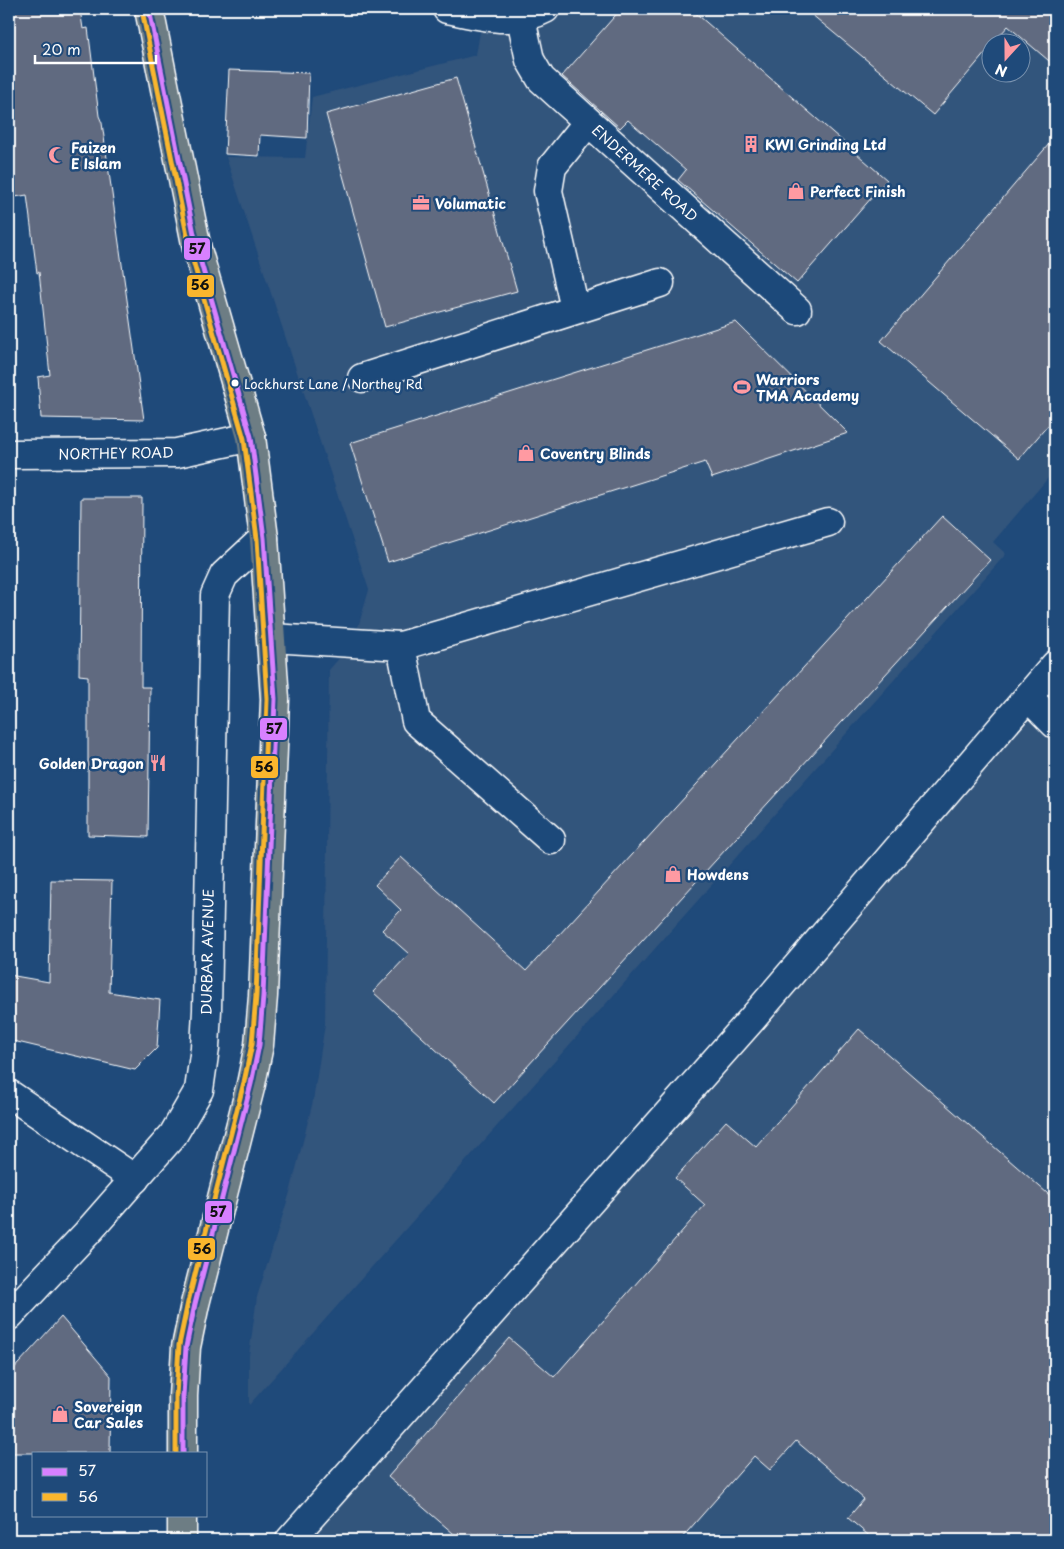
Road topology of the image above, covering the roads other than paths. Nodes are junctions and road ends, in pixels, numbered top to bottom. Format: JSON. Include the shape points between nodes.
{"nodes":[{"id":1,"x":150,"y":9,"type":"edge"},
{"id":2,"x":447,"y":9,"type":"edge"},
{"id":3,"x":533,"y":13,"type":"edge"},
{"id":4,"x":588,"y":122,"type":"junction"},
{"id":5,"x":660,"y":282,"type":"dead end"},
{"id":6,"x":575,"y":309,"type":"junction"},
{"id":7,"x":797,"y":310,"type":"dead end"},
{"id":8,"x":362,"y":378,"type":"dead end"},
{"id":9,"x":251,"y":437,"type":"junction"},
{"id":10,"x":9,"y":454,"type":"edge"},
{"id":11,"x":828,"y":522,"type":"dead end"},
{"id":12,"x":264,"y":538,"type":"junction"},
{"id":13,"x":272,"y":638,"type":"junction"},
{"id":14,"x":401,"y":646,"type":"junction"},
{"id":15,"x":1055,"y":666,"type":"edge"},
{"id":16,"x":1028,"y":697,"type":"junction"},
{"id":17,"x":1055,"y":724,"type":"edge"},
{"id":18,"x":551,"y":840,"type":"dead end"},
{"id":19,"x":9,"y":1094,"type":"edge"},
{"id":20,"x":135,"y":1179,"type":"junction"},
{"id":21,"x":9,"y":1316,"type":"edge"},
{"id":22,"x":182,"y":1452,"type":"edge"},
{"id":23,"x":182,"y":1516,"type":"edge"},
{"id":24,"x":182,"y":1540,"type":"edge"},
{"id":25,"x":290,"y":1540,"type":"edge"}],
"edges":[{"from":1,"to":9,"type":"main road","via":[[197,249]]},
{"from":2,"to":3,"type":"street","via":[[496,18]]},
{"from":3,"to":4,"type":"street","name":"ENDERMERE ROAD","via":[[530,60],[541,79]]},
{"from":4,"to":6,"type":"street","via":[[552,167],[548,191]]},
{"from":4,"to":7,"type":"street","name":"ENDERMERE ROAD"},
{"from":5,"to":6,"type":"street"},
{"from":6,"to":8,"type":"street"},
{"from":9,"to":10,"type":"street","name":"NORTHEY ROAD","via":[[178,453]]},
{"from":9,"to":12,"type":"main road"},
{"from":11,"to":14,"type":"street"},
{"from":12,"to":13,"type":"main road"},
{"from":12,"to":20,"type":"street","name":"DURBAR AVENUE","via":[[224,575],[215,595],[207,1010],[199,1090],[173,1135]]},
{"from":13,"to":14,"type":"street"},
{"from":13,"to":22,"type":"main road","via":[[275,700],[259,1045],[186,1347]]},
{"from":14,"to":18,"type":"street","via":[[416,721]]},
{"from":15,"to":16,"type":"street"},
{"from":16,"to":17,"type":"street"},
{"from":16,"to":25,"type":"street","via":[[752,1019]]},
{"from":19,"to":20,"type":"street"},
{"from":20,"to":21,"type":"street","name":"DURBAR AVENUE"},
{"from":23,"to":24,"type":"main road"}]}
